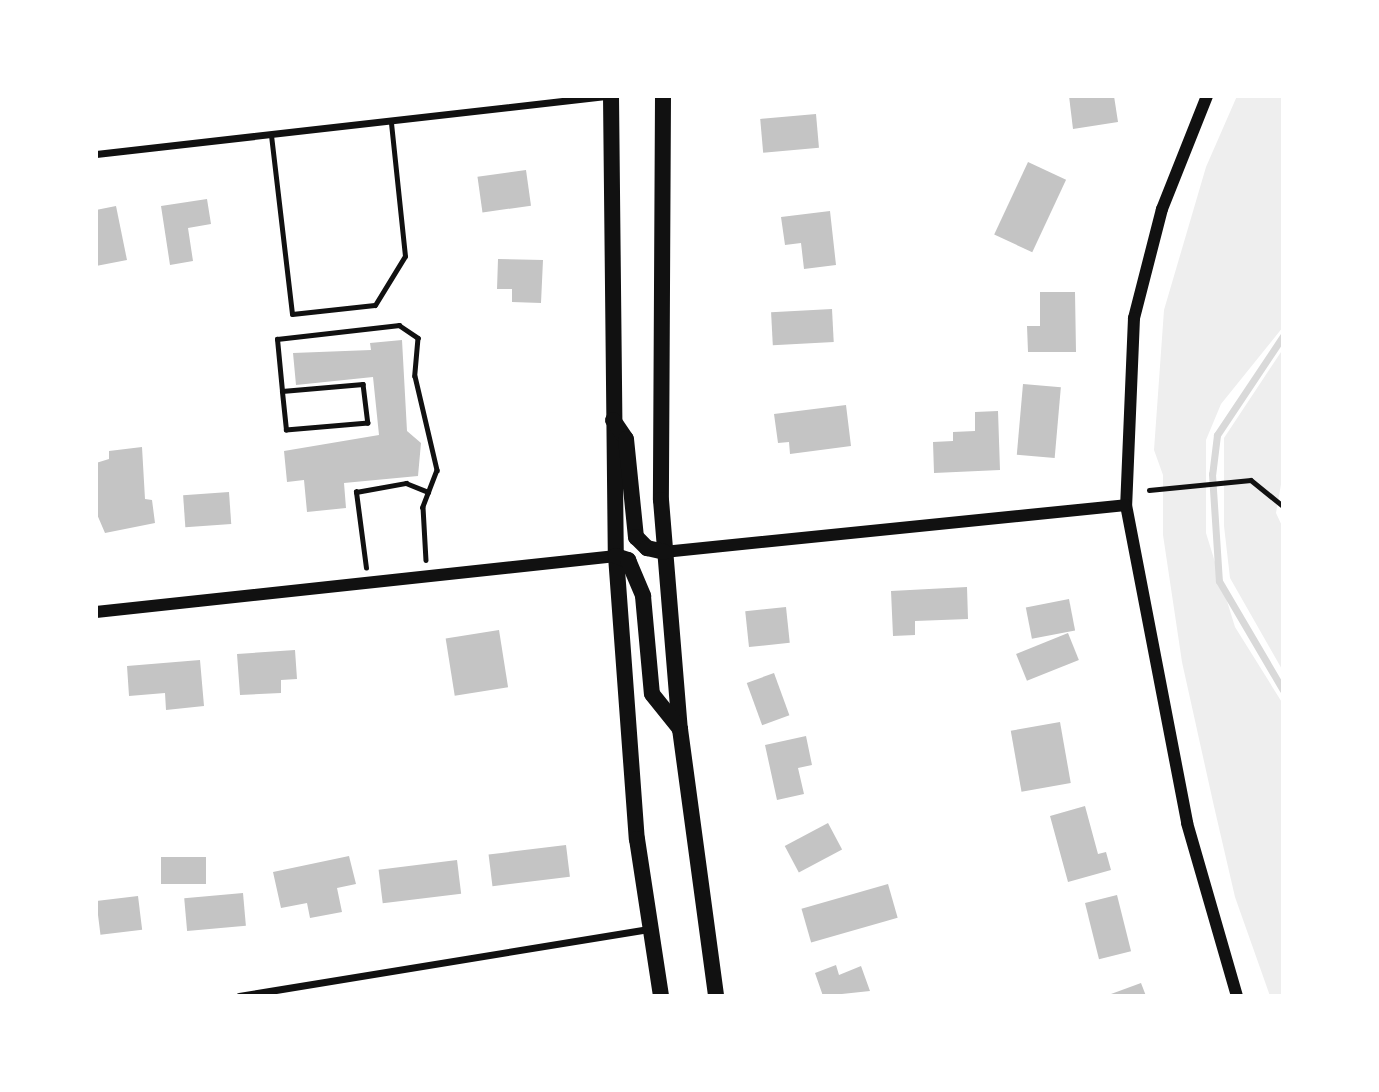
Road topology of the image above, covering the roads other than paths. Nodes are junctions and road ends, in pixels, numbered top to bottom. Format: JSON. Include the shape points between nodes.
{"nodes":[{"id":1,"x":608,"y":96,"type":"edge"},
{"id":2,"x":663,"y":96,"type":"edge"},
{"id":3,"x":1207,"y":96,"type":"edge"},
{"id":4,"x":391,"y":121,"type":"junction"},
{"id":5,"x":271,"y":135,"type":"junction"},
{"id":6,"x":96,"y":155,"type":"edge"},
{"id":7,"x":612,"y":418,"type":"junction"},
{"id":8,"x":1126,"y":505,"type":"junction"},
{"id":9,"x":664,"y":552,"type":"junction"},
{"id":10,"x":616,"y":556,"type":"junction"},
{"id":11,"x":96,"y":612,"type":"edge"},
{"id":12,"x":680,"y":729,"type":"junction"},
{"id":13,"x":649,"y":929,"type":"junction"},
{"id":14,"x":239,"y":996,"type":"edge"},
{"id":15,"x":662,"y":996,"type":"edge"},
{"id":16,"x":716,"y":996,"type":"edge"},
{"id":17,"x":1237,"y":996,"type":"edge"}],
"edges":[{"from":1,"to":4,"type":"street"},
{"from":1,"to":7,"type":"main road"},
{"from":2,"to":9,"type":"main road","via":[[659,333]]},
{"from":3,"to":8,"type":"street","via":[[1162,209],[1134,318]]},
{"from":4,"to":5,"type":"street"},
{"from":4,"to":5,"type":"lane","via":[[405,256],[375,306],[292,314]]},
{"from":5,"to":6,"type":"street"},
{"from":7,"to":9,"type":"main road","via":[[626,439],[636,537]]},
{"from":7,"to":10,"type":"main road"},
{"from":8,"to":9,"type":"street"},
{"from":8,"to":17,"type":"street","via":[[1187,823]]},
{"from":9,"to":12,"type":"main road"},
{"from":10,"to":11,"type":"street"},
{"from":10,"to":12,"type":"main road","via":[[628,560],[643,596],[652,694]]},
{"from":10,"to":13,"type":"main road"},
{"from":12,"to":16,"type":"main road"},
{"from":13,"to":14,"type":"street"},
{"from":13,"to":15,"type":"main road"}]}
